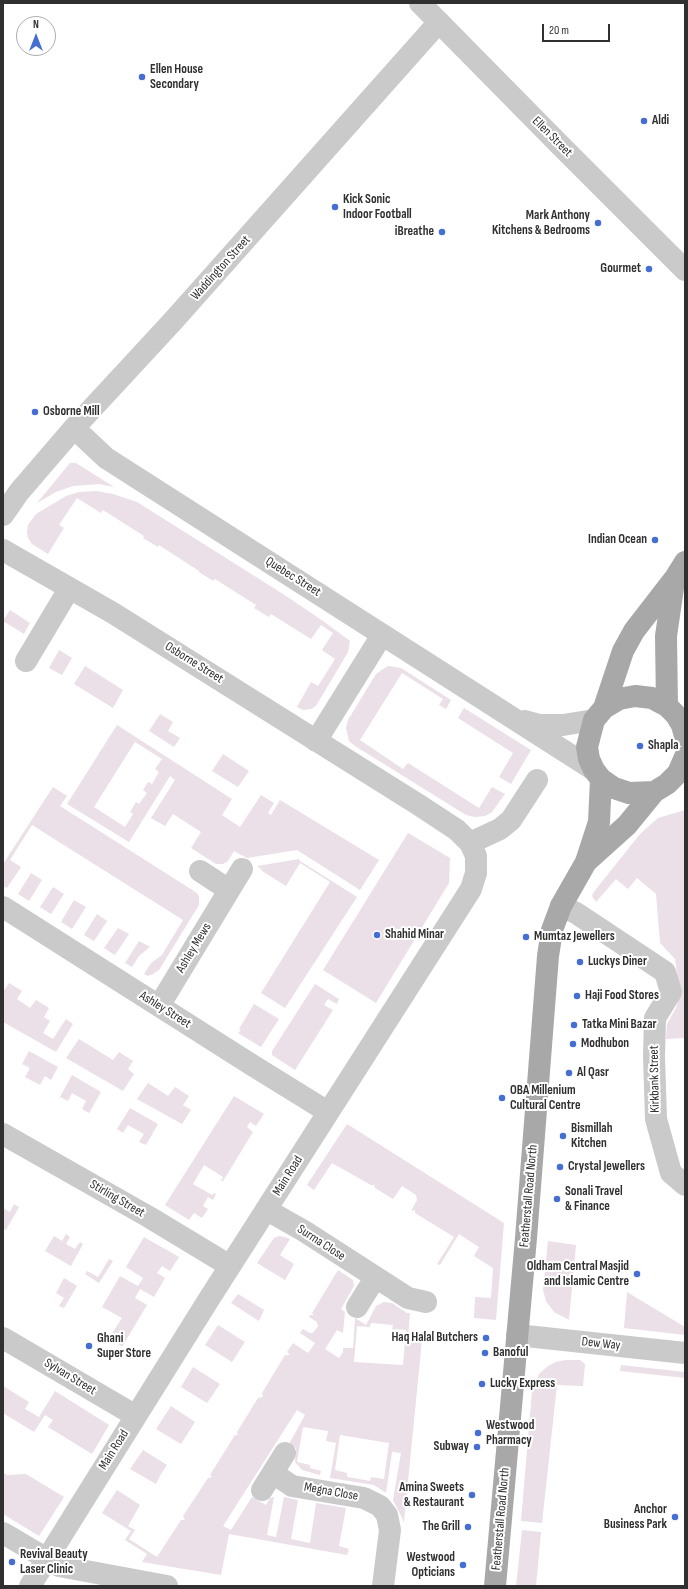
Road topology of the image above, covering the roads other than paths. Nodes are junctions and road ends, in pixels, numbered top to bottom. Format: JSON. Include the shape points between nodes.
{"nodes":[{"id":1,"x":420,"y":3,"type":"edge"},
{"id":2,"x":439,"y":22,"type":"junction"},
{"id":3,"x":685,"y":270,"type":"edge"},
{"id":4,"x":74,"y":428,"type":"junction"},
{"id":5,"x":3,"y":514,"type":"edge"},
{"id":6,"x":3,"y":550,"type":"edge"},
{"id":7,"x":680,"y":570,"type":"edge"},
{"id":8,"x":70,"y":588,"type":"junction"},
{"id":9,"x":382,"y":634,"type":"junction"},
{"id":10,"x":26,"y":661,"type":"dead end"},
{"id":11,"x":667,"y":706,"type":"junction"},
{"id":12,"x":599,"y":714,"type":"junction"},
{"id":13,"x":517,"y":720,"type":"junction"},
{"id":14,"x":685,"y":736,"type":"edge"},
{"id":15,"x":316,"y":741,"type":"junction"},
{"id":16,"x":685,"y":757,"type":"edge"},
{"id":17,"x":597,"y":775,"type":"junction"},
{"id":18,"x":537,"y":780,"type":"dead end"},
{"id":19,"x":654,"y":792,"type":"junction"},
{"id":20,"x":470,"y":843,"type":"junction"},
{"id":21,"x":586,"y":862,"type":"junction"},
{"id":22,"x":242,"y":869,"type":"dead end"},
{"id":23,"x":200,"y":871,"type":"dead end"},
{"id":24,"x":229,"y":890,"type":"junction"},
{"id":25,"x":561,"y":906,"type":"junction"},
{"id":26,"x":3,"y":907,"type":"edge"},
{"id":27,"x":159,"y":1006,"type":"junction"},
{"id":28,"x":328,"y":1112,"type":"junction"},
{"id":29,"x":3,"y":1134,"type":"edge"},
{"id":30,"x":685,"y":1185,"type":"edge"},
{"id":31,"x":267,"y":1210,"type":"junction"},
{"id":32,"x":230,"y":1266,"type":"junction"},
{"id":33,"x":375,"y":1278,"type":"junction"},
{"id":34,"x":426,"y":1302,"type":"dead end"},
{"id":35,"x":357,"y":1307,"type":"dead end"},
{"id":36,"x":518,"y":1335,"type":"junction"},
{"id":37,"x":3,"y":1338,"type":"edge"},
{"id":38,"x":685,"y":1353,"type":"edge"},
{"id":39,"x":136,"y":1416,"type":"junction"},
{"id":40,"x":285,"y":1453,"type":"dead end"},
{"id":41,"x":3,"y":1533,"type":"edge"},
{"id":42,"x":47,"y":1560,"type":"junction"},
{"id":43,"x":135,"y":1583,"type":"edge"},
{"id":44,"x":30,"y":1586,"type":"edge"},
{"id":45,"x":167,"y":1586,"type":"edge"},
{"id":46,"x":383,"y":1586,"type":"edge"},
{"id":47,"x":495,"y":1586,"type":"edge"}],
"edges":[{"from":1,"to":2,"type":"street","name":"Ellen Street"},
{"from":2,"to":3,"type":"street","name":"Ellen Street"},
{"from":2,"to":4,"type":"street","name":"Waddington Street","via":[[173,321]]},
{"from":4,"to":5,"type":"street","name":"Waddington Street"},
{"from":4,"to":9,"type":"street","name":"Quebec Street","via":[[106,458]]},
{"from":6,"to":8,"type":"street","name":"Osborne Street"},
{"from":7,"to":11,"type":"main road","via":[[666,636]]},
{"from":7,"to":12,"type":"main road","via":[[634,631],[623,651]]},
{"from":8,"to":10,"type":"street"},
{"from":8,"to":15,"type":"street","name":"Osborne Street"},
{"from":9,"to":13,"type":"street","name":"Quebec Street"},
{"from":9,"to":15,"type":"street"},
{"from":11,"to":12,"type":"main road","via":[[652,698],[635,696],[619,699]]},
{"from":11,"to":14,"type":"main road","via":[[676,715]]},
{"from":12,"to":13,"type":"street","name":"Quebec Street","via":[[563,725],[539,725]]},
{"from":12,"to":17,"type":"main road","via":[[587,747],[589,759]]},
{"from":13,"to":17,"type":"street","name":"Quebec Street"},
{"from":15,"to":20,"type":"street","name":"Osborne Street","via":[[457,830]]},
{"from":16,"to":19,"type":"main road","name":"Featherstall Road North","via":[[678,772],[667,784]]},
{"from":17,"to":19,"type":"main road","via":[[614,788],[629,793]]},
{"from":17,"to":21,"type":"main road","name":"Featherstall Road North","via":[[598,822]]},
{"from":18,"to":20,"type":"street","via":[[511,820],[500,829]]},
{"from":19,"to":21,"type":"main road","name":"Featherstall Road North","via":[[627,825]]},
{"from":20,"to":28,"type":"street","name":"Main Road","via":[[476,856],[471,889]]},
{"from":21,"to":25,"type":"main road","name":"Featherstall Road North"},
{"from":22,"to":24,"type":"street","name":"Ashley Mews"},
{"from":23,"to":24,"type":"street"},
{"from":24,"to":27,"type":"street","name":"Ashley Mews"},
{"from":25,"to":30,"type":"street","name":"Kirkbank Street","via":[[576,913],[665,972],[670,992],[655,1018],[656,1119],[671,1173]]},
{"from":25,"to":36,"type":"main road","name":"Featherstall Road North","via":[[552,930],[548,956]]},
{"from":26,"to":27,"type":"street","name":"Ashley Street"},
{"from":27,"to":28,"type":"street","name":"Ashley Street"},
{"from":28,"to":31,"type":"street","name":"Main Road"},
{"from":29,"to":32,"type":"street","name":"Stirling Street"},
{"from":31,"to":32,"type":"street","name":"Main Road"},
{"from":31,"to":33,"type":"street","name":"Surma Close"},
{"from":32,"to":39,"type":"street","name":"Main Road"},
{"from":33,"to":34,"type":"street","name":"Surma Close","via":[[408,1298]]},
{"from":33,"to":35,"type":"street"},
{"from":36,"to":38,"type":"street","name":"Dew Way"},
{"from":36,"to":47,"type":"main road","name":"Featherstall Road North"},
{"from":37,"to":39,"type":"street","name":"Sylvan Street"},
{"from":39,"to":42,"type":"street","name":"Main Road"},
{"from":40,"to":46,"type":"street","name":"Megna Close","via":[[268,1481],[364,1498],[380,1506],[387,1515],[390,1530]]},
{"from":41,"to":42,"type":"street"},
{"from":42,"to":43,"type":"street","via":[[59,1566]]},
{"from":42,"to":44,"type":"street","name":"Main Road"},
{"from":43,"to":45,"type":"street"}]}
